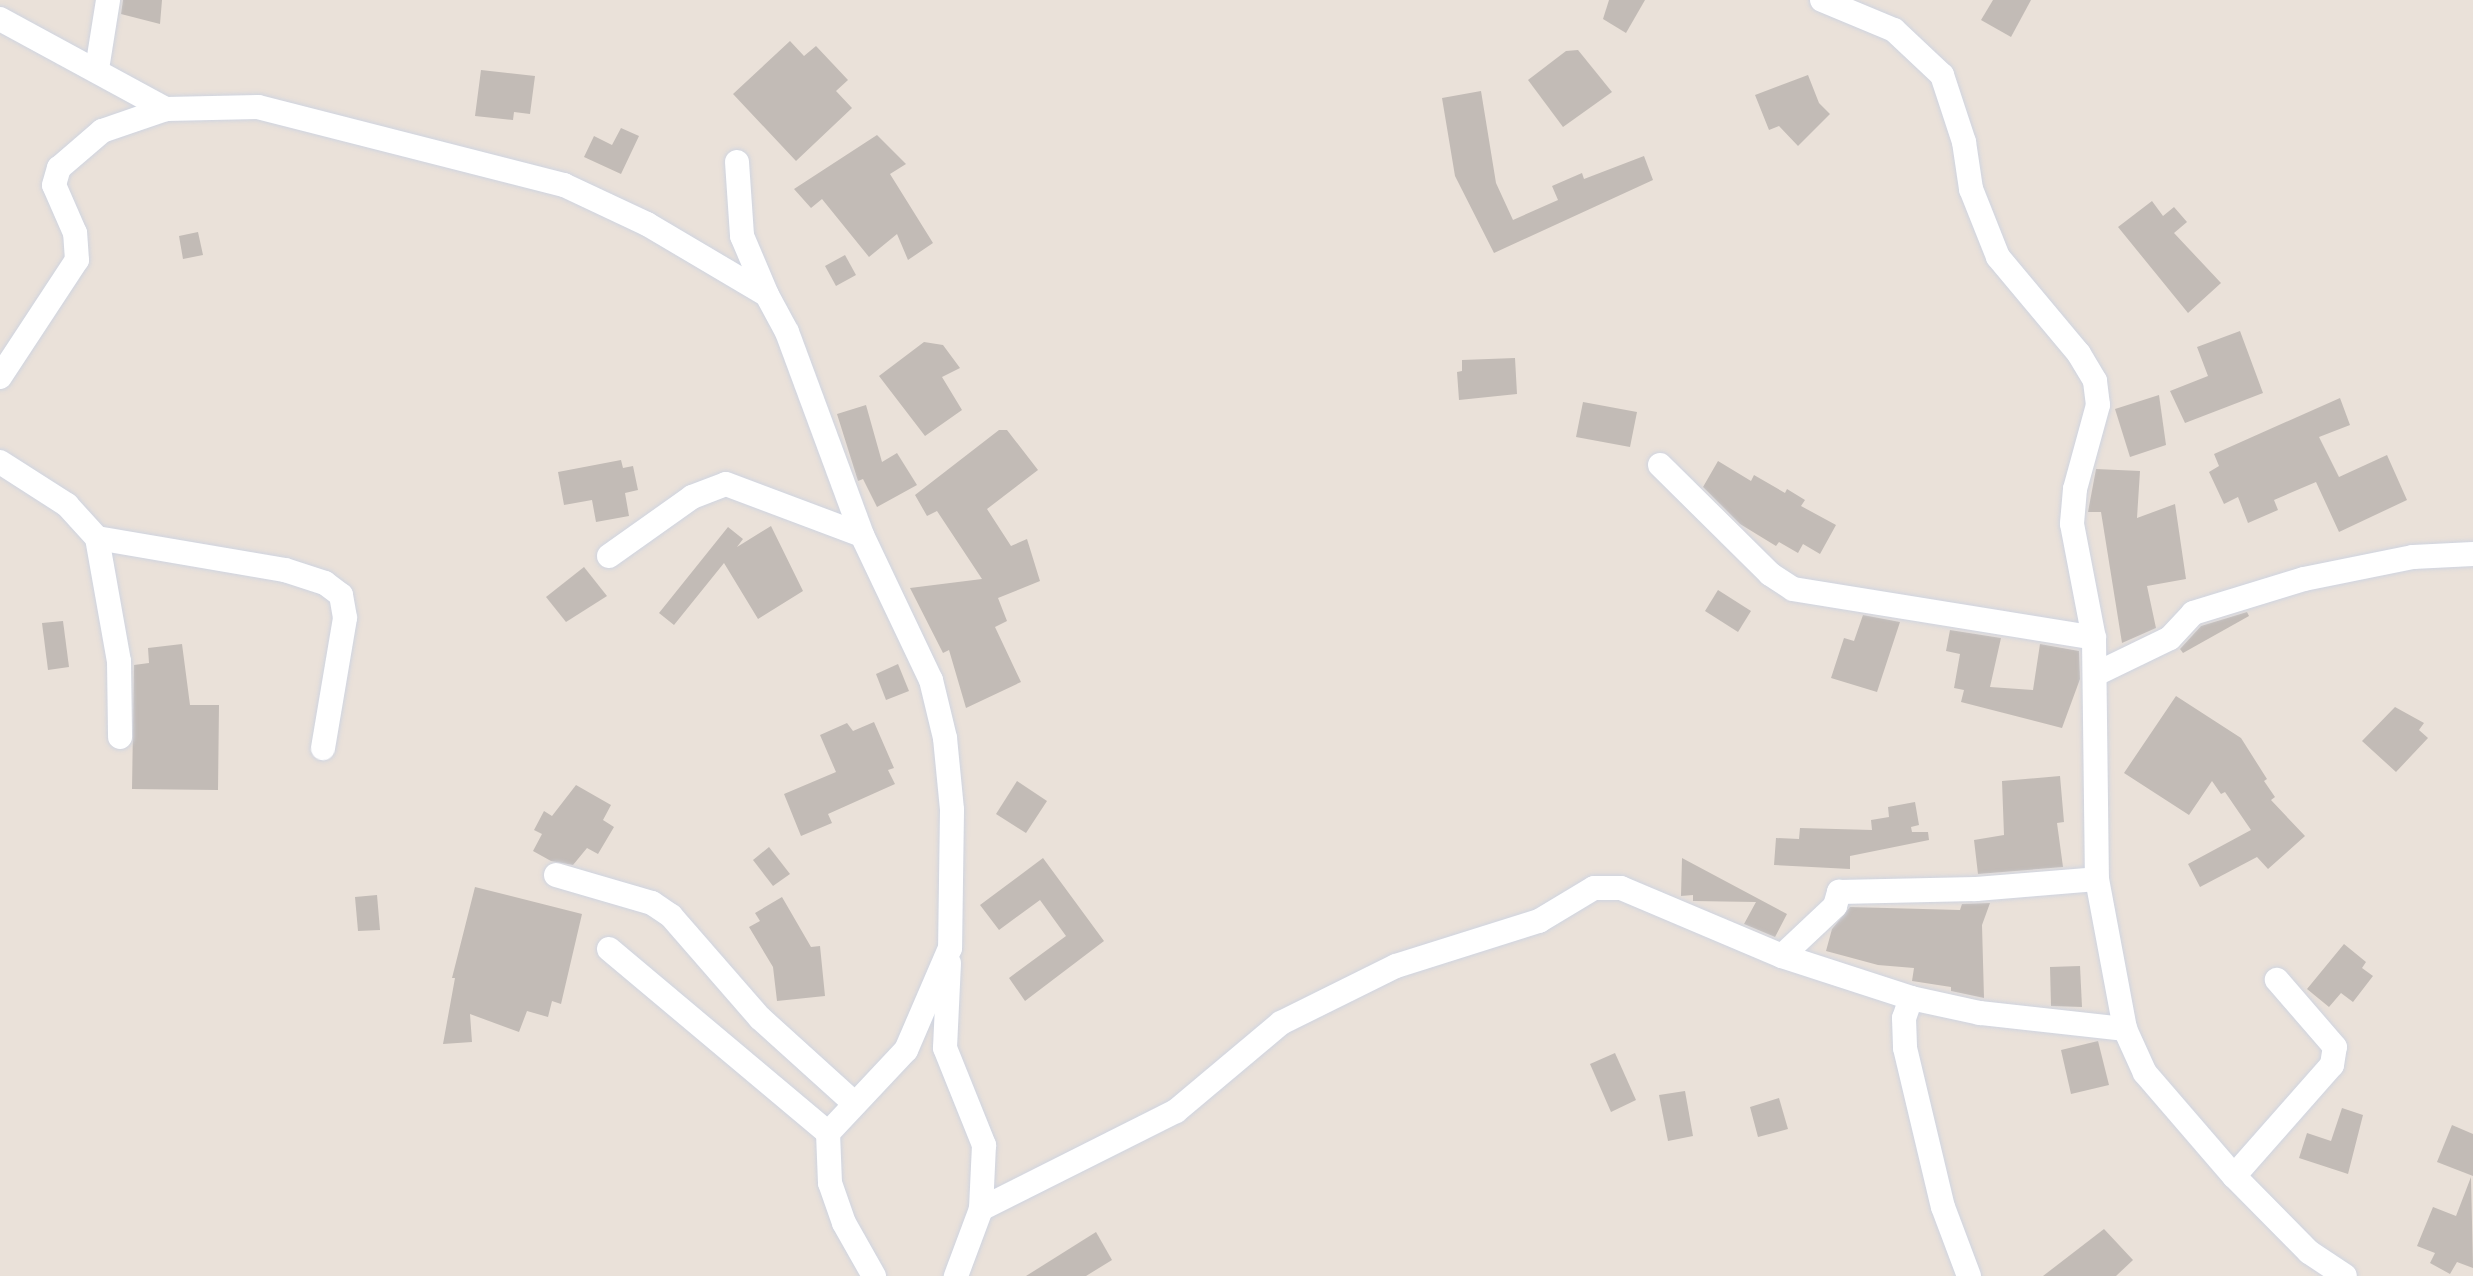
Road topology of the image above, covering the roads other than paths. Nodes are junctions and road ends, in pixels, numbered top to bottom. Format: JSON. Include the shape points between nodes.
{"nodes":[{"id":1,"x":108,"y":0,"type":"edge"},
{"id":2,"x":1822,"y":0,"type":"edge"},
{"id":3,"x":1870,"y":8,"type":"edge"},
{"id":4,"x":0,"y":19,"type":"edge"},
{"id":5,"x":97,"y":69,"type":"junction"},
{"id":6,"x":166,"y":109,"type":"junction"},
{"id":7,"x":737,"y":163,"type":"dead end"},
{"id":8,"x":766,"y":295,"type":"junction"},
{"id":9,"x":0,"y":377,"type":"edge"},
{"id":10,"x":0,"y":462,"type":"edge"},
{"id":11,"x":1660,"y":465,"type":"dead end"},
{"id":12,"x":862,"y":535,"type":"junction"},
{"id":13,"x":97,"y":538,"type":"junction"},
{"id":14,"x":2473,"y":554,"type":"edge"},
{"id":15,"x":610,"y":556,"type":"dead end"},
{"id":16,"x":2094,"y":638,"type":"junction"},
{"id":17,"x":2096,"y":674,"type":"junction"},
{"id":18,"x":120,"y":737,"type":"dead end"},
{"id":19,"x":323,"y":748,"type":"dead end"},
{"id":20,"x":556,"y":875,"type":"dead end"},
{"id":21,"x":2097,"y":878,"type":"junction"},
{"id":22,"x":950,"y":948,"type":"junction"},
{"id":23,"x":609,"y":949,"type":"dead end"},
{"id":24,"x":1782,"y":956,"type":"junction"},
{"id":25,"x":2277,"y":980,"type":"dead end"},
{"id":26,"x":1911,"y":998,"type":"junction"},
{"id":27,"x":2125,"y":1029,"type":"junction"},
{"id":28,"x":853,"y":1102,"type":"junction"},
{"id":29,"x":828,"y":1133,"type":"junction"},
{"id":30,"x":2234,"y":1176,"type":"junction"},
{"id":31,"x":981,"y":1209,"type":"junction"},
{"id":32,"x":874,"y":1276,"type":"edge"},
{"id":33,"x":956,"y":1276,"type":"edge"},
{"id":34,"x":1969,"y":1276,"type":"edge"},
{"id":35,"x":2345,"y":1276,"type":"edge"}],
"edges":[{"from":1,"to":5,"type":"street"},
{"from":2,"to":3,"type":"street"},
{"from":3,"to":16,"type":"street","via":[[1942,75],[1964,142],[1971,189],[1998,257],[2079,354],[2095,381],[2098,405],[2075,489],[2072,524]]},
{"from":4,"to":5,"type":"street"},
{"from":5,"to":6,"type":"street"},
{"from":6,"to":8,"type":"street","via":[[258,107],[564,185],[647,224]]},
{"from":6,"to":9,"type":"street","via":[[102,131],[60,168],[54,185],[75,233],[77,260]]},
{"from":7,"to":8,"type":"street","via":[[743,236]]},
{"from":8,"to":12,"type":"street","via":[[788,332]]},
{"from":10,"to":13,"type":"street","via":[[67,505]]},
{"from":11,"to":16,"type":"street","via":[[1770,574],[1793,589]]},
{"from":12,"to":15,"type":"street","via":[[726,484],[692,497]]},
{"from":12,"to":22,"type":"street","via":[[931,680],[945,738],[952,810]]},
{"from":13,"to":18,"type":"street","via":[[119,661]]},
{"from":13,"to":19,"type":"street","via":[[285,570],[325,583],[341,595],[345,618]]},
{"from":14,"to":17,"type":"street","via":[[2413,557],[2304,579],[2193,613],[2170,638]]},
{"from":16,"to":17,"type":"street"},
{"from":17,"to":21,"type":"street"},
{"from":20,"to":28,"type":"street","via":[[652,902],[671,916],[760,1018]]},
{"from":21,"to":24,"type":"street","via":[[1976,889],[1839,892],[1835,906]]},
{"from":21,"to":27,"type":"street"},
{"from":22,"to":28,"type":"street","via":[[906,1050]]},
{"from":22,"to":31,"type":"street","via":[[945,1048],[984,1145]]},
{"from":23,"to":29,"type":"street"},
{"from":24,"to":26,"type":"street"},
{"from":24,"to":31,"type":"street","via":[[1621,888],[1594,888],[1539,922],[1396,966],[1281,1023],[1175,1111]]},
{"from":25,"to":30,"type":"street","via":[[2334,1047],[2332,1065]]},
{"from":26,"to":27,"type":"street","via":[[1980,1013]]},
{"from":26,"to":34,"type":"street","via":[[1904,1018],[1905,1048],[1943,1207]]},
{"from":27,"to":30,"type":"street","via":[[2145,1073]]},
{"from":28,"to":29,"type":"street"},
{"from":29,"to":32,"type":"street","via":[[831,1183],[844,1223]]},
{"from":30,"to":35,"type":"street","via":[[2309,1252]]},
{"from":31,"to":33,"type":"street"}]}
